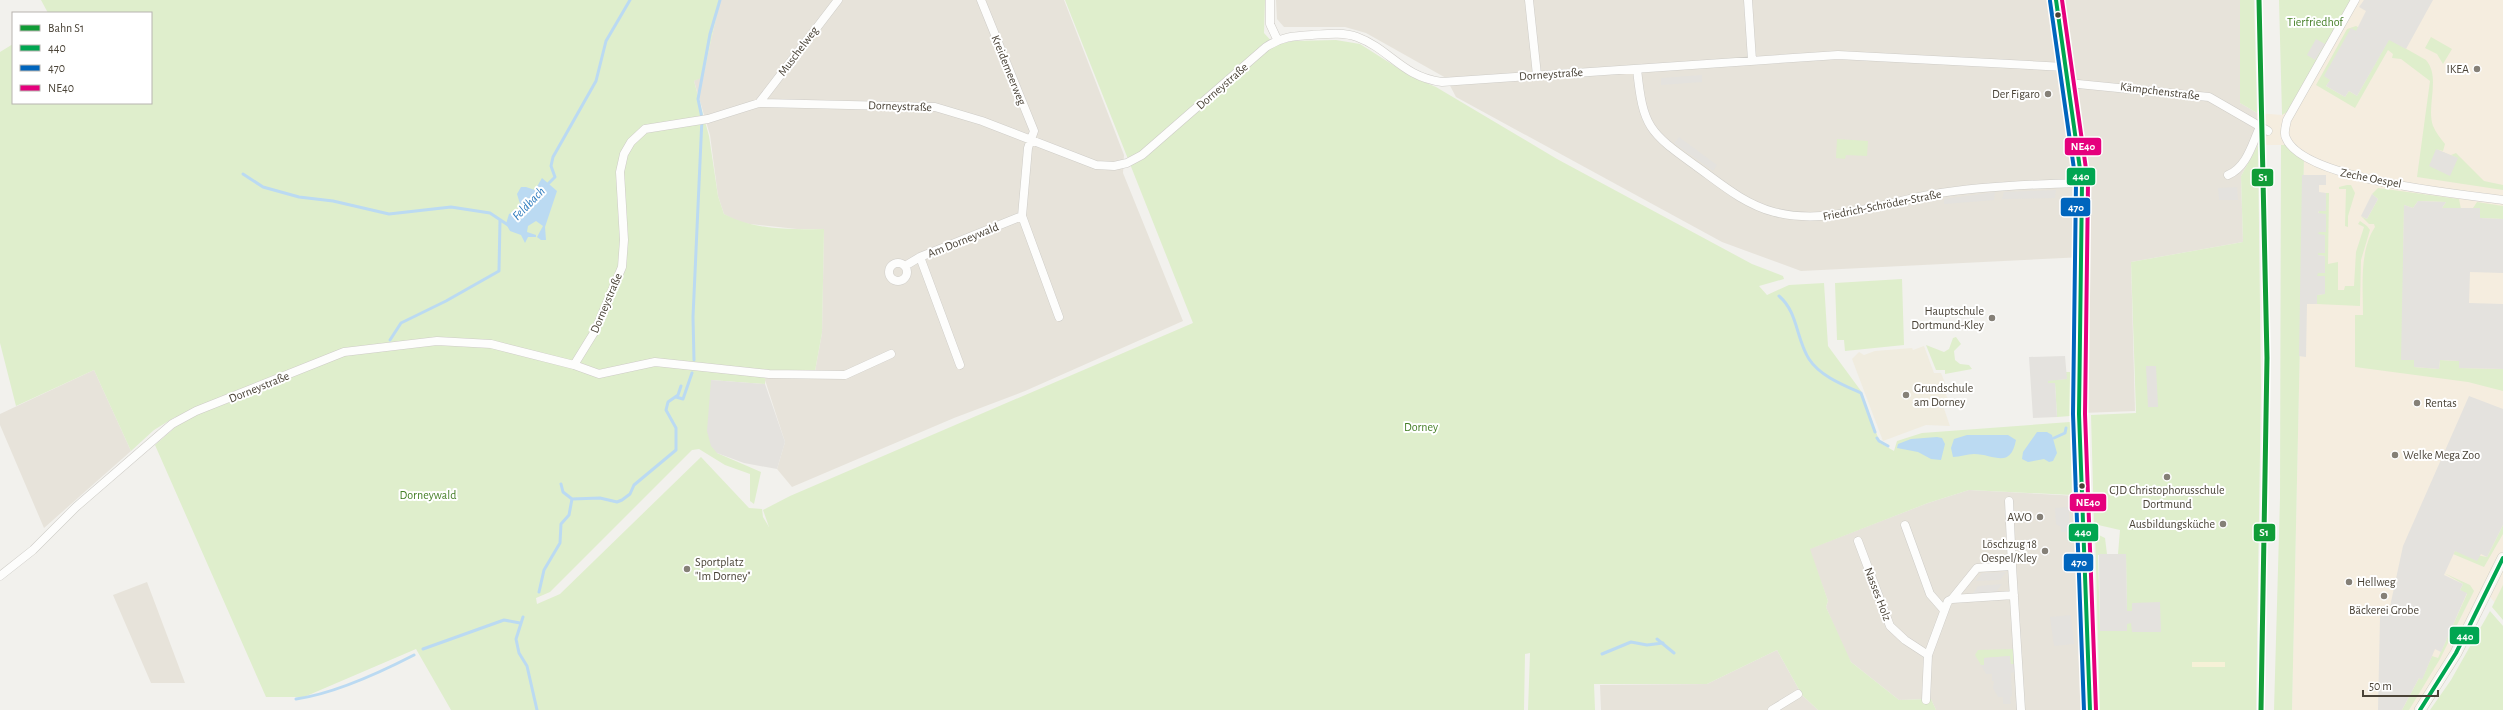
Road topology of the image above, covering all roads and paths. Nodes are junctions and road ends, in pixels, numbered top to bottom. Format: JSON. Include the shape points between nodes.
{"nodes":[{"id":1,"x":838,"y":0,"type":"edge"},
{"id":2,"x":980,"y":0,"type":"edge"},
{"id":3,"x":1270,"y":0,"type":"edge"},
{"id":4,"x":1529,"y":0,"type":"edge"},
{"id":5,"x":1748,"y":0,"type":"edge"},
{"id":6,"x":2056,"y":0,"type":"edge"},
{"id":7,"x":2354,"y":0,"type":"edge"},
{"id":8,"x":1277,"y":39,"type":"junction"},
{"id":9,"x":1752,"y":60,"type":"junction"},
{"id":10,"x":2065,"y":67,"type":"junction"},
{"id":11,"x":1637,"y":69,"type":"junction"},
{"id":12,"x":1537,"y":75,"type":"junction"},
{"id":13,"x":2068,"y":83,"type":"junction"},
{"id":14,"x":759,"y":103,"type":"junction"},
{"id":15,"x":2260,"y":127,"type":"junction"},
{"id":16,"x":2268,"y":131,"type":"dead end"},
{"id":17,"x":1031,"y":140,"type":"junction"},
{"id":18,"x":2228,"y":175,"type":"dead end"},
{"id":19,"x":2082,"y":183,"type":"junction"},
{"id":20,"x":2503,"y":200,"type":"edge"},
{"id":21,"x":1022,"y":216,"type":"junction"},
{"id":22,"x":920,"y":257,"type":"junction"},
{"id":23,"x":905,"y":266,"type":"dead end"},
{"id":24,"x":1059,"y":317,"type":"dead end"},
{"id":25,"x":891,"y":354,"type":"dead end"},
{"id":26,"x":574,"y":365,"type":"junction"},
{"id":27,"x":960,"y":365,"type":"dead end"},
{"id":28,"x":2009,"y":501,"type":"dead end"},
{"id":29,"x":1904,"y":525,"type":"dead end"},
{"id":30,"x":1858,"y":541,"type":"dead end"},
{"id":31,"x":2503,"y":558,"type":"edge"},
{"id":32,"x":2012,"y":566,"type":"junction"},
{"id":33,"x":0,"y":576,"type":"edge"},
{"id":34,"x":2014,"y":595,"type":"junction"},
{"id":35,"x":1952,"y":599,"type":"junction"},
{"id":36,"x":1944,"y":610,"type":"junction"},
{"id":37,"x":1928,"y":655,"type":"junction"},
{"id":38,"x":1798,"y":694,"type":"dead end"},
{"id":39,"x":1926,"y":700,"type":"dead end"},
{"id":40,"x":1772,"y":710,"type":"edge"},
{"id":41,"x":2021,"y":710,"type":"edge"},
{"id":42,"x":2090,"y":710,"type":"edge"},
{"id":43,"x":2420,"y":710,"type":"edge"}],
"edges":[{"from":1,"to":14,"type":"street","name":"Muschelweg"},
{"from":2,"to":17,"type":"street","name":"Kreidemeerweg","via":[[1034,131]]},
{"from":3,"to":8,"type":"street","via":[[1270,24]]},
{"from":4,"to":12,"type":"street"},
{"from":5,"to":9,"type":"street"},
{"from":6,"to":10,"type":"street"},
{"from":7,"to":20,"type":"street","name":"Zeche Oespel","via":[[2287,120],[2284,134],[2291,147],[2327,168],[2359,178]]},
{"from":8,"to":12,"type":"street","name":"Dorneystraße","via":[[1292,36],[1351,35],[1364,40],[1416,76],[1442,82]]},
{"from":8,"to":17,"type":"street","name":"Dorneystraße","via":[[1142,155],[1127,163],[1114,166],[1091,164]]},
{"from":9,"to":10,"type":"street","name":"Dorneystraße","via":[[1864,55]]},
{"from":9,"to":11,"type":"street","name":"Dorneystraße"},
{"from":10,"to":13,"type":"street"},
{"from":11,"to":12,"type":"street","name":"Dorneystraße"},
{"from":11,"to":19,"type":"street","name":"Friedrich-Schröder-Straße","via":[[1641,107],[1656,135],[1736,196],[1774,212],[1803,217],[1832,216],[1899,201],[1968,190]]},
{"from":13,"to":15,"type":"street","name":"Kämpchenstraße","via":[[2209,97]]},
{"from":13,"to":19,"type":"street"},
{"from":14,"to":17,"type":"street","name":"Dorneystraße","via":[[935,107],[982,121]]},
{"from":14,"to":26,"type":"street","name":"Dorneystraße","via":[[708,119],[645,129],[631,142],[624,154],[620,172],[624,240],[622,267],[595,331]]},
{"from":15,"to":16,"type":"street","name":"Kämpchenstraße"},
{"from":15,"to":18,"type":"street","via":[[2242,165]]},
{"from":17,"to":21,"type":"street"},
{"from":19,"to":42,"type":"street","via":[[2079,414]]},
{"from":21,"to":22,"type":"street","name":"Am Dorneywald"},
{"from":21,"to":24,"type":"street"},
{"from":22,"to":23,"type":"street","name":"Am Dorneywald"},
{"from":22,"to":27,"type":"street"},
{"from":25,"to":26,"type":"street","name":"Dorneystraße","via":[[845,375],[769,374],[655,362],[599,374]]},
{"from":26,"to":33,"type":"street","name":"Dorneystraße","via":[[491,344],[437,341],[344,352],[196,411],[172,424],[76,507],[24,558]]},
{"from":28,"to":32,"type":"street"},
{"from":29,"to":36,"type":"street","via":[[1930,594]]},
{"from":30,"to":37,"type":"street","name":"Nasses Holz","via":[[1890,626],[1905,640]]},
{"from":31,"to":43,"type":"main road","via":[[2456,654]]},
{"from":32,"to":34,"type":"street"},
{"from":32,"to":35,"type":"street","via":[[1977,568]]},
{"from":34,"to":35,"type":"street"},
{"from":34,"to":41,"type":"street"},
{"from":35,"to":36,"type":"street","via":[[1948,600]]},
{"from":36,"to":37,"type":"street"},
{"from":37,"to":39,"type":"street"},
{"from":38,"to":40,"type":"street"}]}
